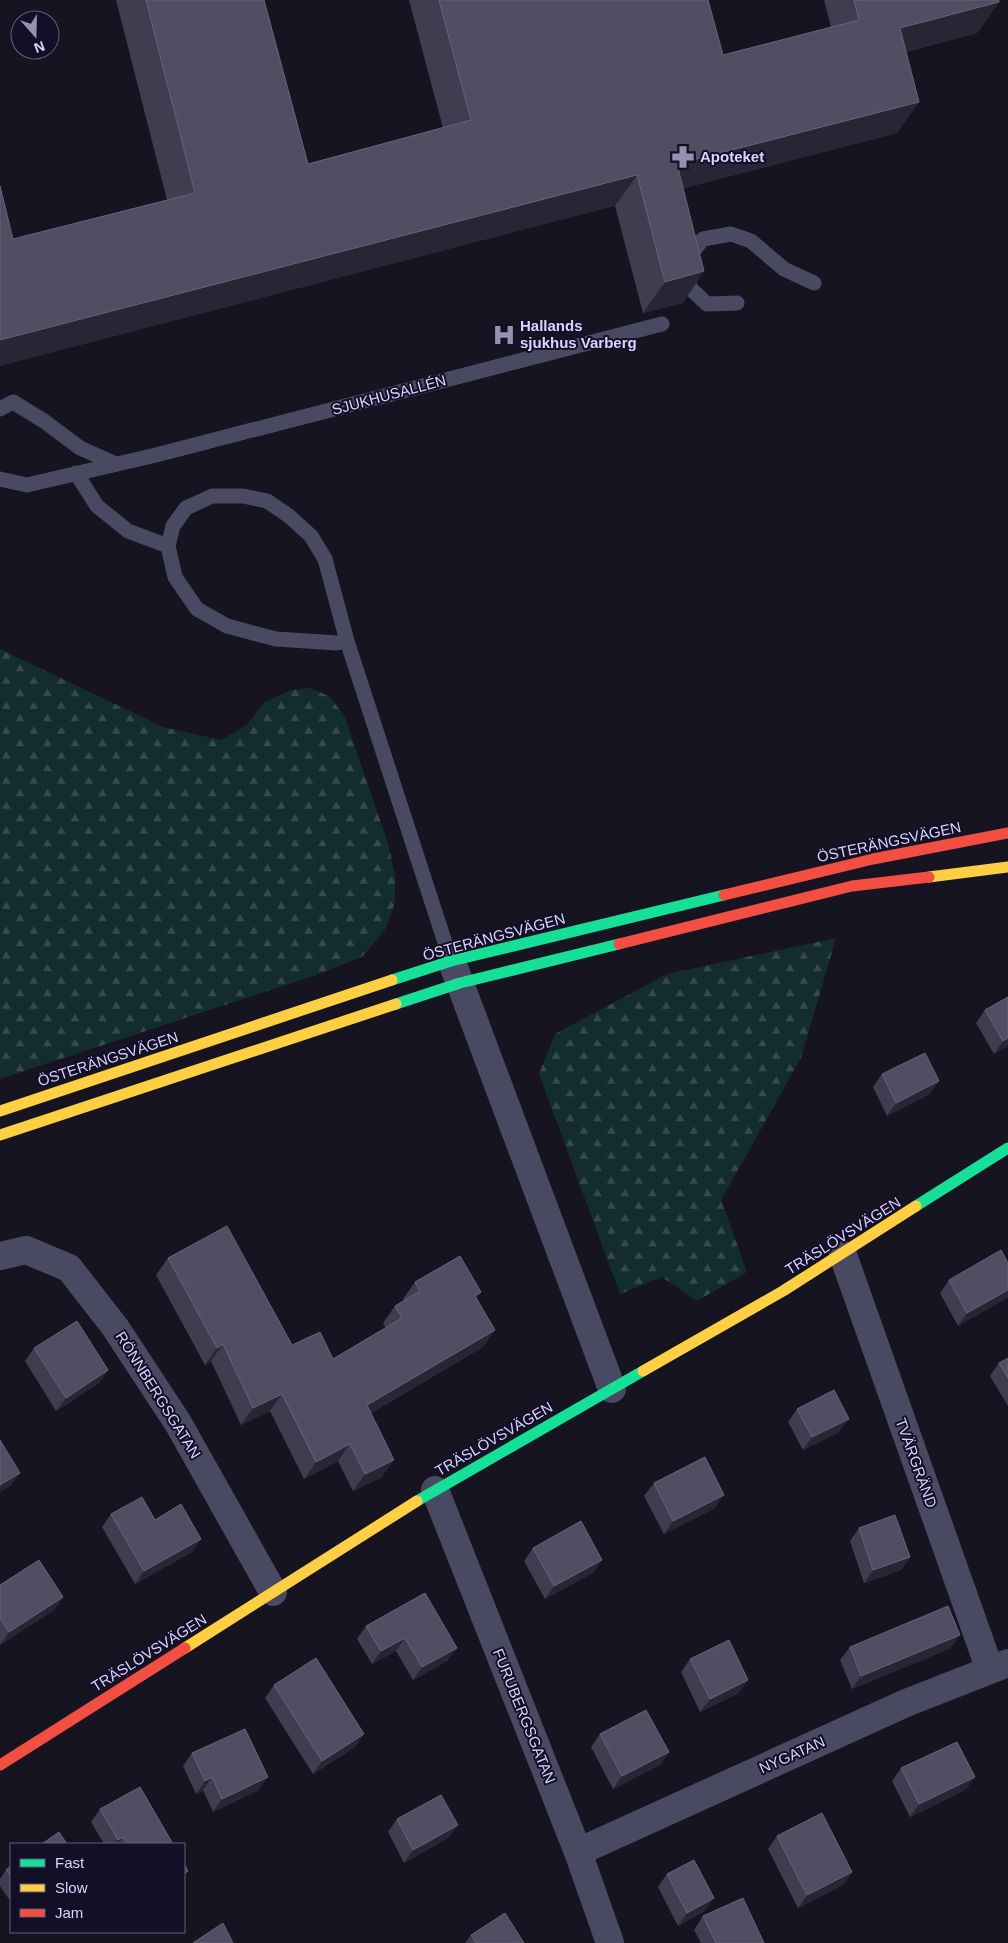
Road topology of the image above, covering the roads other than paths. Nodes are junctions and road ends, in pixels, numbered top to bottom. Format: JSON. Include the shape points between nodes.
{"nodes":[{"id":1,"x":814,"y":283,"type":"dead end"},
{"id":2,"x":738,"y":303,"type":"dead end"},
{"id":3,"x":662,"y":324,"type":"dead end"},
{"id":4,"x":0,"y":409,"type":"edge"},
{"id":5,"x":116,"y":464,"type":"junction"},
{"id":6,"x":76,"y":474,"type":"junction"},
{"id":7,"x":0,"y":479,"type":"edge"},
{"id":8,"x":168,"y":546,"type":"junction"},
{"id":9,"x":347,"y":641,"type":"junction"},
{"id":10,"x":1008,"y":833,"type":"edge"},
{"id":11,"x":1008,"y":867,"type":"edge"},
{"id":12,"x":455,"y":972,"type":"junction"},
{"id":13,"x":0,"y":1111,"type":"edge"},
{"id":14,"x":0,"y":1135,"type":"edge"},
{"id":15,"x":1008,"y":1148,"type":"edge"},
{"id":16,"x":843,"y":1255,"type":"junction"},
{"id":17,"x":0,"y":1256,"type":"edge"},
{"id":18,"x":612,"y":1389,"type":"junction"},
{"id":19,"x":435,"y":1490,"type":"junction"},
{"id":20,"x":273,"y":1592,"type":"junction"},
{"id":21,"x":999,"y":1666,"type":"edge"},
{"id":22,"x":0,"y":1765,"type":"edge"},
{"id":23,"x":578,"y":1852,"type":"junction"},
{"id":24,"x":610,"y":1943,"type":"edge"}],
"edges":[{"from":1,"to":2,"type":"lane","via":[[784,269],[751,241],[731,234],[703,239],[686,260],[690,288],[707,304]]},
{"from":3,"to":5,"type":"lane","name":"SJUKHUSALLÉN"},
{"from":4,"to":5,"type":"lane","via":[[13,402],[80,448]]},
{"from":5,"to":6,"type":"lane","name":"SJUKHUSALLÉN"},
{"from":6,"to":7,"type":"lane","name":"SJUKHUSALLÉN","via":[[27,485]]},
{"from":6,"to":8,"type":"lane","via":[[97,506],[128,531]]},
{"from":8,"to":9,"type":"lane","via":[[175,577],[197,609],[227,626],[276,640]]},
{"from":8,"to":9,"type":"lane","via":[[173,526],[186,508],[212,496],[243,496],[267,501],[312,536],[325,558]]},
{"from":9,"to":12,"type":"lane"},
{"from":10,"to":12,"type":"street","name":"ÖSTERÄNGSVÄGEN","via":[[873,859]]},
{"from":11,"to":12,"type":"street","name":"ÖSTERÄNGSVÄGEN","via":[[852,886]]},
{"from":12,"to":13,"type":"street","name":"ÖSTERÄNGSVÄGEN"},
{"from":12,"to":14,"type":"street","name":"ÖSTERÄNGSVÄGEN"},
{"from":12,"to":18,"type":"street"},
{"from":15,"to":16,"type":"street","name":"TRÄSLÖVSVÄGEN"},
{"from":16,"to":18,"type":"street","name":"TRÄSLÖVSVÄGEN"},
{"from":16,"to":21,"type":"street","name":"TVÄRGRÄND"},
{"from":17,"to":20,"type":"street","name":"RÖNNBERGSGATAN","via":[[26,1250],[69,1268],[115,1327],[178,1423]]},
{"from":18,"to":19,"type":"street","name":"TRÄSLÖVSVÄGEN"},
{"from":19,"to":20,"type":"street","name":"TRÄSLÖVSVÄGEN"},
{"from":19,"to":23,"type":"street","name":"FURUBERGSGATAN"},
{"from":20,"to":22,"type":"street","name":"TRÄSLÖVSVÄGEN"},
{"from":21,"to":23,"type":"street","name":"NYGATAN","via":[[906,1704]]},
{"from":23,"to":24,"type":"street","name":"FURUBERGSGATAN"}]}
